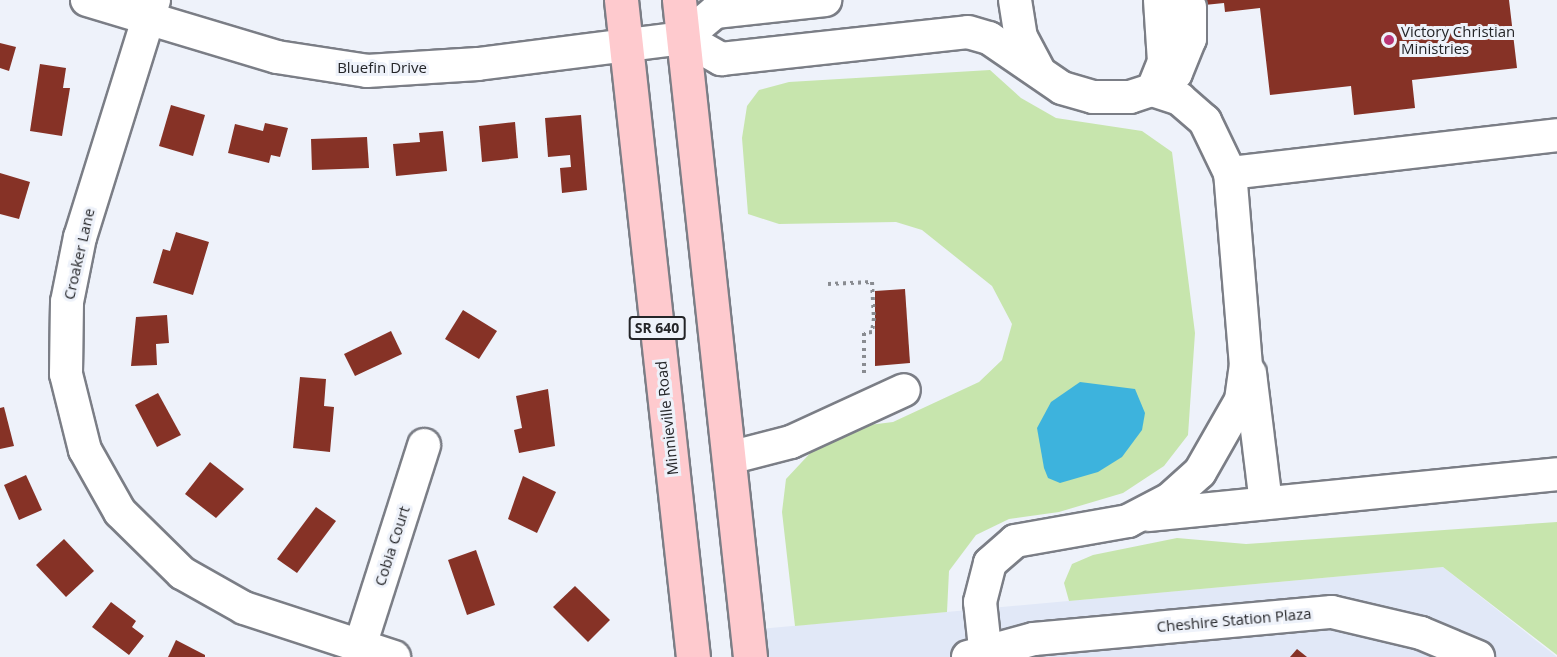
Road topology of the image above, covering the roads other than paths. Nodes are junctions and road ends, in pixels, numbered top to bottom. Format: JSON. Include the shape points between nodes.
{"nodes":[{"id":1,"x":87,"y":0,"type":"edge"},
{"id":2,"x":621,"y":0,"type":"edge"},
{"id":3,"x":679,"y":0,"type":"edge"},
{"id":4,"x":825,"y":0,"type":"edge"},
{"id":5,"x":1015,"y":0,"type":"edge"},
{"id":6,"x":1160,"y":0,"type":"edge"},
{"id":7,"x":1190,"y":7,"type":"dead end"},
{"id":8,"x":151,"y":9,"type":"edge"},
{"id":9,"x":684,"y":38,"type":"junction"},
{"id":10,"x":626,"y":46,"type":"junction"},
{"id":11,"x":1041,"y":75,"type":"junction"},
{"id":12,"x":1152,"y":90,"type":"junction"},
{"id":13,"x":1556,"y":136,"type":"edge"},
{"id":14,"x":1230,"y":173,"type":"junction"},
{"id":15,"x":1246,"y":366,"type":"junction"},
{"id":16,"x":904,"y":390,"type":"dead end"},
{"id":17,"x":424,"y":445,"type":"dead end"},
{"id":18,"x":729,"y":458,"type":"junction"},
{"id":19,"x":1557,"y":474,"type":"edge"},
{"id":20,"x":1266,"y":503,"type":"junction"},
{"id":21,"x":1139,"y":516,"type":"junction"},
{"id":22,"x":360,"y":646,"type":"junction"},
{"id":23,"x":980,"y":656,"type":"edge"},
{"id":24,"x":394,"y":657,"type":"edge"},
{"id":25,"x":693,"y":657,"type":"edge"},
{"id":26,"x":750,"y":657,"type":"edge"},
{"id":27,"x":1478,"y":657,"type":"edge"}],
"edges":[{"from":1,"to":8,"type":"street","name":"Bluefin Drive"},
{"from":2,"to":10,"type":"main road","name":"Minnieville Road","number":"SR 640"},
{"from":3,"to":9,"type":"main road"},
{"from":4,"to":9,"type":"street","via":[[715,12]]},
{"from":5,"to":11,"type":"street","via":[[1021,37]]},
{"from":6,"to":12,"type":"street","via":[[1164,62]]},
{"from":7,"to":12,"type":"street","via":[[1186,56],[1176,73]]},
{"from":8,"to":10,"type":"street","name":"Bluefin Drive","via":[[277,57],[367,71]]},
{"from":8,"to":22,"type":"street","name":"Croaker Lane","via":[[80,237],[67,302],[66,374],[85,450],[120,512],[182,573],[244,608]]},
{"from":9,"to":10,"type":"street","name":"Bluefin Drive"},
{"from":9,"to":11,"type":"street","via":[[721,59],[968,32],[989,38]]},
{"from":9,"to":18,"type":"main road"},
{"from":10,"to":25,"type":"main road","name":"Minnieville Road","number":"SR 640"},
{"from":11,"to":12,"type":"street","via":[[1093,97]]},
{"from":12,"to":14,"type":"street","via":[[1180,99],[1205,121]]},
{"from":13,"to":14,"type":"street"},
{"from":14,"to":15,"type":"street"},
{"from":15,"to":20,"type":"street","via":[[1257,405]]},
{"from":15,"to":21,"type":"street","via":[[1230,426],[1200,472],[1170,500]]},
{"from":16,"to":18,"type":"street","via":[[783,445]]},
{"from":17,"to":22,"type":"street","name":"Cobia Court"},
{"from":18,"to":26,"type":"main road"},
{"from":19,"to":20,"type":"street"},
{"from":20,"to":21,"type":"street"},
{"from":21,"to":23,"type":"street","via":[[1104,527],[1031,536],[1003,551],[990,563],[982,584]]},
{"from":22,"to":24,"type":"street","name":"Croaker Lane"},
{"from":23,"to":27,"type":"street","name":"Cheshire Station Plaza","via":[[1034,639],[1332,612],[1421,633]]}]}
